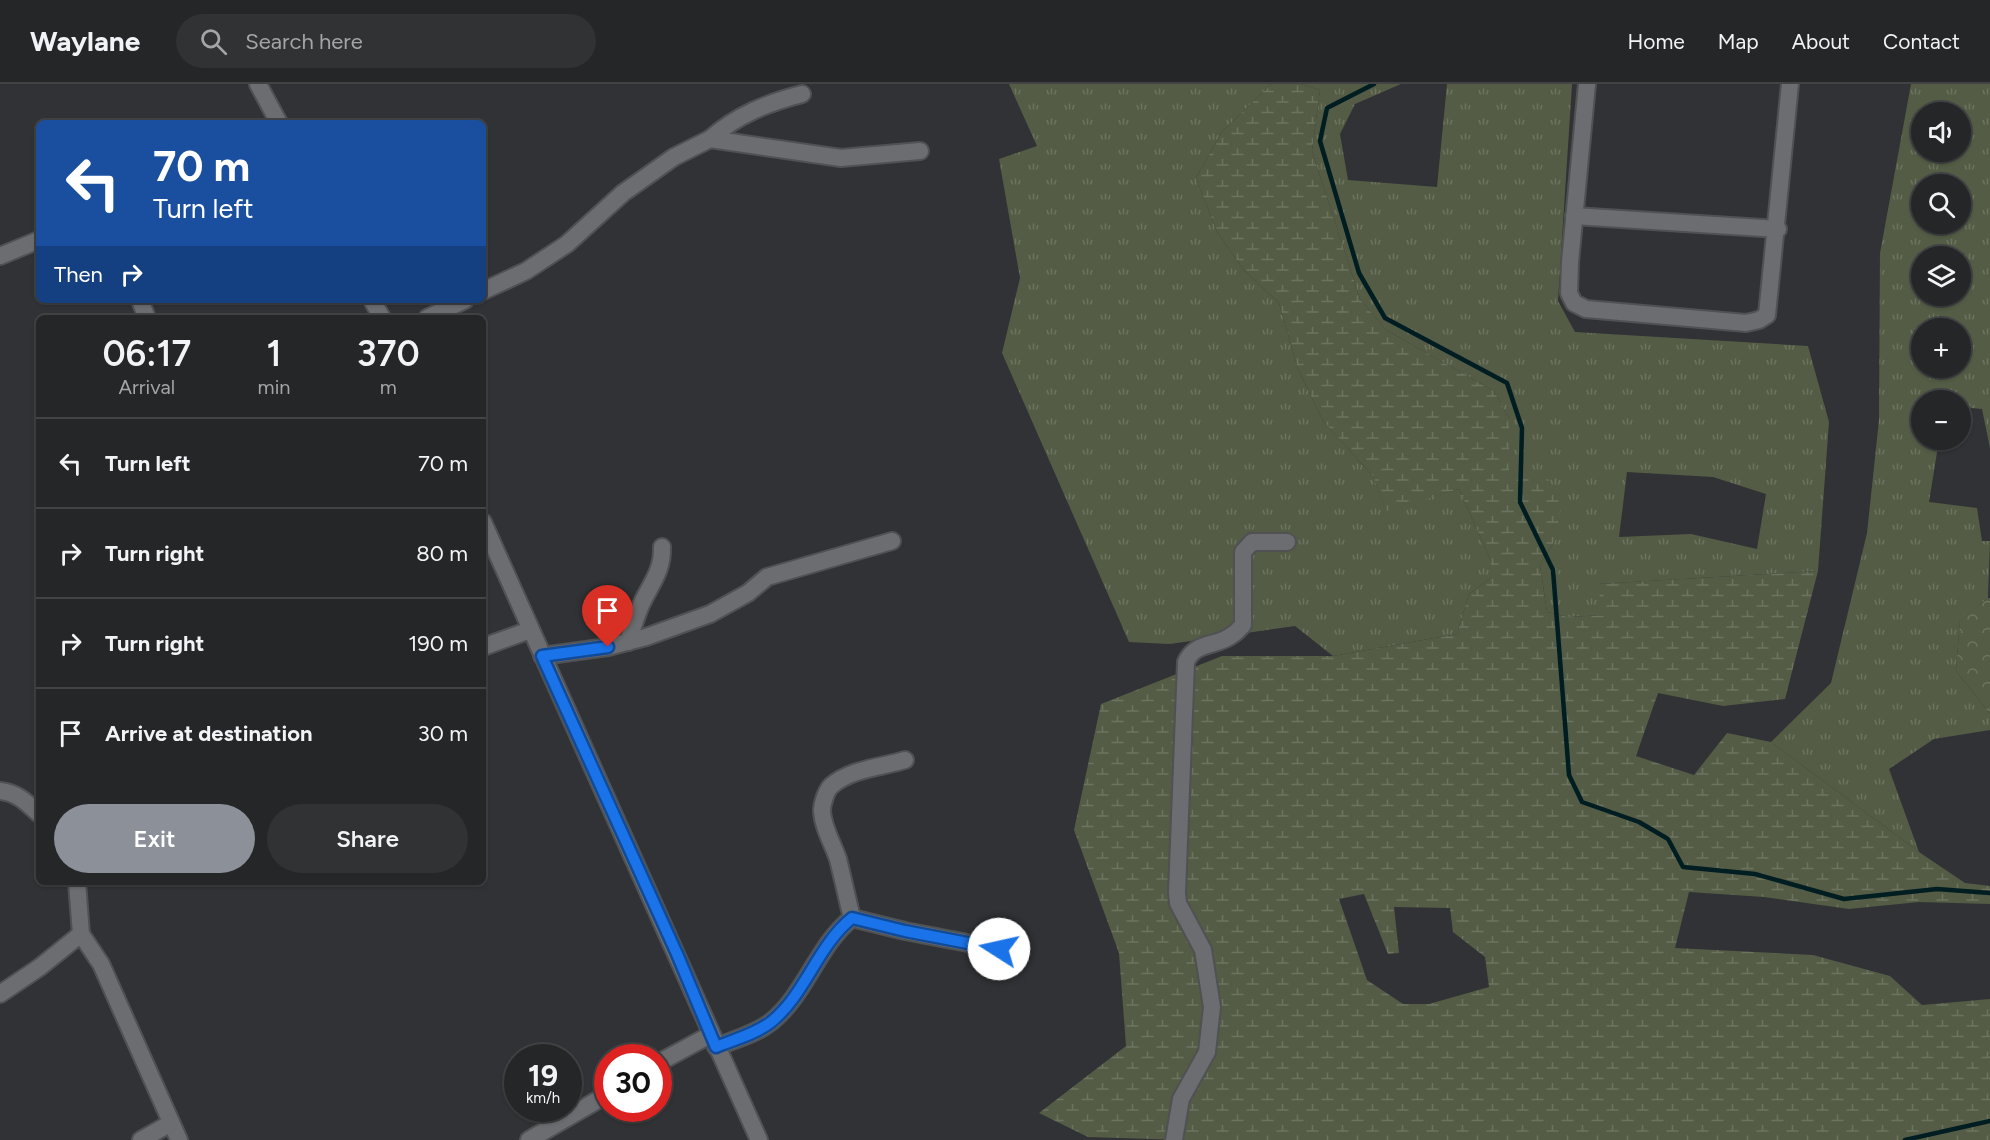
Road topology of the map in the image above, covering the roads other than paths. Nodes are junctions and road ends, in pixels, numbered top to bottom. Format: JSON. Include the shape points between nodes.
{"nodes":[{"id":1,"x":258,"y":84,"type":"edge"},
{"id":2,"x":1587,"y":84,"type":"edge"},
{"id":3,"x":1790,"y":84,"type":"edge"},
{"id":4,"x":802,"y":94,"type":"dead end"},
{"id":5,"x":277,"y":120,"type":"edge"},
{"id":6,"x":710,"y":139,"type":"junction"},
{"id":7,"x":920,"y":152,"type":"dead end"},
{"id":8,"x":1575,"y":216,"type":"junction"},
{"id":9,"x":1778,"y":230,"type":"junction"},
{"id":10,"x":36,"y":241,"type":"edge"},
{"id":11,"x":0,"y":256,"type":"edge"},
{"id":12,"x":486,"y":290,"type":"edge"},
{"id":13,"x":459,"y":303,"type":"edge"},
{"id":14,"x":433,"y":315,"type":"edge"},
{"id":15,"x":486,"y":529,"type":"edge"},
{"id":16,"x":892,"y":542,"type":"dead end"},
{"id":17,"x":1287,"y":542,"type":"dead end"},
{"id":18,"x":662,"y":547,"type":"dead end"},
{"id":19,"x":530,"y":630,"type":"junction"},
{"id":20,"x":628,"y":642,"type":"junction"},
{"id":21,"x":486,"y":646,"type":"edge"},
{"id":22,"x":542,"y":656,"type":"junction"},
{"id":23,"x":905,"y":760,"type":"dead end"},
{"id":24,"x":0,"y":791,"type":"edge"},
{"id":25,"x":36,"y":811,"type":"edge"},
{"id":26,"x":77,"y":885,"type":"edge"},
{"id":27,"x":852,"y":918,"type":"junction"},
{"id":28,"x":81,"y":934,"type":"junction"},
{"id":29,"x":999,"y":949,"type":"dead end"},
{"id":30,"x":0,"y":993,"type":"edge"},
{"id":31,"x":713,"y":1041,"type":"junction"},
{"id":32,"x":672,"y":1058,"type":"edge"},
{"id":33,"x":594,"y":1102,"type":"edge"},
{"id":34,"x":171,"y":1123,"type":"junction"},
{"id":35,"x":141,"y":1140,"type":"edge"},
{"id":36,"x":179,"y":1140,"type":"edge"},
{"id":37,"x":530,"y":1140,"type":"edge"},
{"id":38,"x":759,"y":1140,"type":"edge"},
{"id":39,"x":1174,"y":1140,"type":"edge"}],
"edges":[{"from":1,"to":5,"type":"street"},
{"from":2,"to":8,"type":"street"},
{"from":3,"to":9,"type":"street"},
{"from":4,"to":6,"type":"street","via":[[769,102],[728,124]]},
{"from":6,"to":7,"type":"street","via":[[841,158]]},
{"from":6,"to":12,"type":"street","via":[[674,157],[623,193],[567,244]]},
{"from":8,"to":9,"type":"street"},
{"from":8,"to":9,"type":"street","via":[[1569,293],[1574,303],[1587,309],[1746,323],[1767,315]]},
{"from":10,"to":11,"type":"street"},
{"from":13,"to":14,"type":"street"},
{"from":15,"to":19,"type":"street"},
{"from":16,"to":20,"type":"street","via":[[767,577],[710,615]]},
{"from":17,"to":39,"type":"street","via":[[1252,542],[1243,552],[1243,625],[1231,636],[1200,647],[1186,662],[1177,893],[1178,903],[1203,950],[1212,1007],[1207,1052],[1181,1099]]},
{"from":18,"to":20,"type":"street","via":[[657,578],[642,603]]},
{"from":19,"to":21,"type":"street"},
{"from":19,"to":22,"type":"street"},
{"from":20,"to":22,"type":"street"},
{"from":22,"to":31,"type":"street"},
{"from":23,"to":27,"type":"street","via":[[844,779],[830,786],[824,798],[825,824]]},
{"from":24,"to":25,"type":"street","via":[[18,796]]},
{"from":26,"to":28,"type":"street"},
{"from":27,"to":29,"type":"street"},
{"from":27,"to":31,"type":"street","via":[[824,946],[789,1005],[770,1024]]},
{"from":28,"to":30,"type":"street"},
{"from":28,"to":34,"type":"street","via":[[101,964]]},
{"from":31,"to":32,"type":"street"},
{"from":31,"to":38,"type":"street"},
{"from":33,"to":37,"type":"street"},
{"from":34,"to":35,"type":"street"},
{"from":34,"to":36,"type":"street"}]}
